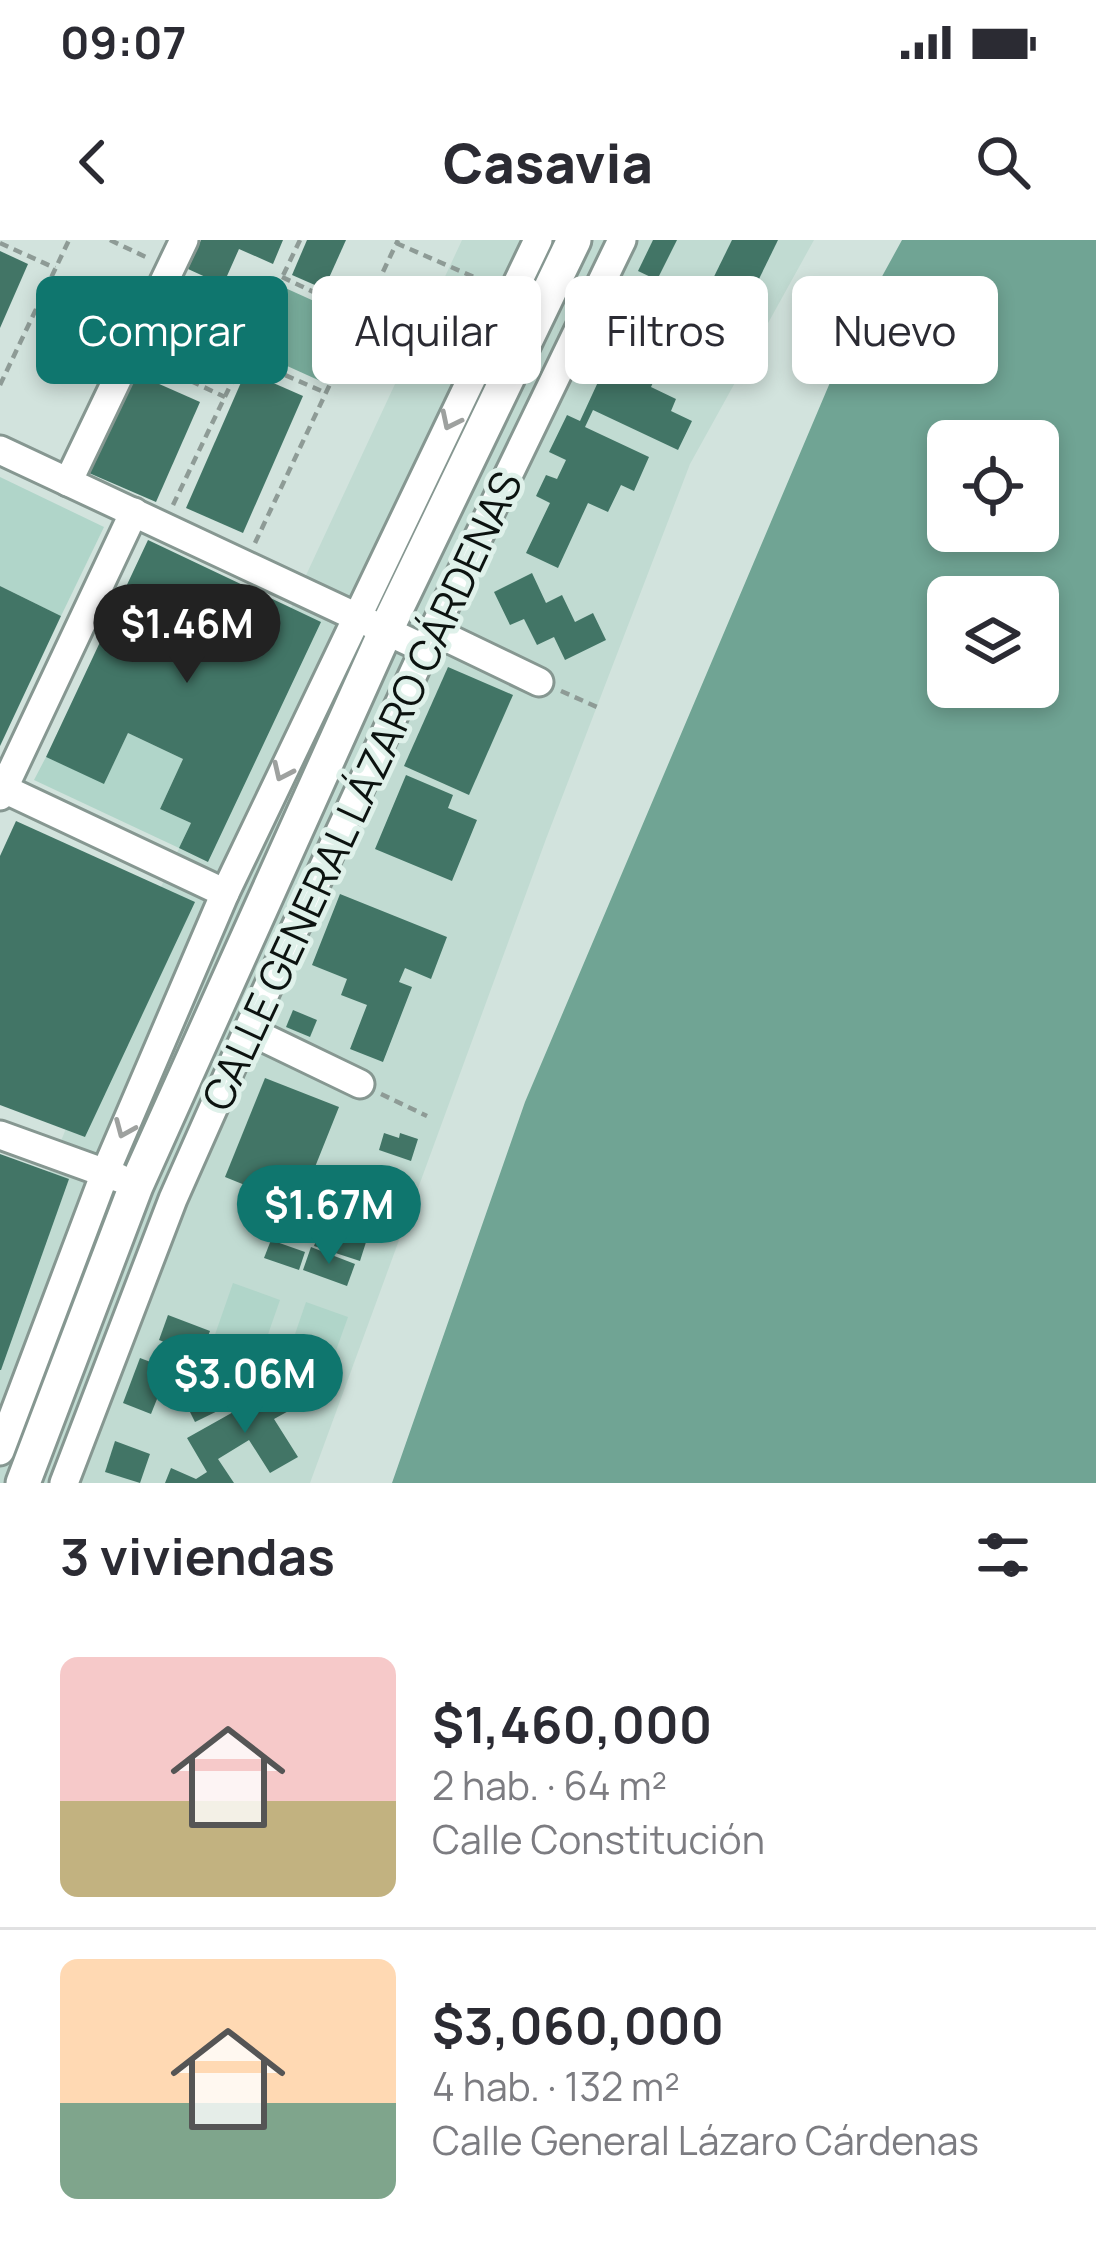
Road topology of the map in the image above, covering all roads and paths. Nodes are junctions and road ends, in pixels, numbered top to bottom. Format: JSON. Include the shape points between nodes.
{"nodes":[{"id":1,"x":68,"y":240,"type":"edge"},
{"id":2,"x":184,"y":240,"type":"edge"},
{"id":3,"x":300,"y":240,"type":"edge"},
{"id":4,"x":538,"y":240,"type":"edge"},
{"id":5,"x":574,"y":240,"type":"edge"},
{"id":6,"x":622,"y":240,"type":"edge"},
{"id":7,"x":636,"y":240,"type":"edge"},
{"id":8,"x":397,"y":242,"type":"edge"},
{"id":9,"x":0,"y":243,"type":"edge"},
{"id":10,"x":55,"y":268,"type":"junction"},
{"id":11,"x":283,"y":276,"type":"edge"},
{"id":12,"x":381,"y":276,"type":"edge"},
{"id":13,"x":474,"y":276,"type":"edge"},
{"id":14,"x":521,"y":276,"type":"edge"},
{"id":15,"x":0,"y":351,"type":"edge"},
{"id":16,"x":13,"y":357,"type":"junction"},
{"id":17,"x":288,"y":377,"type":"edge"},
{"id":18,"x":231,"y":384,"type":"edge"},
{"id":19,"x":331,"y":384,"type":"edge"},
{"id":20,"x":468,"y":384,"type":"edge"},
{"id":21,"x":0,"y":385,"type":"edge"},
{"id":22,"x":326,"y":394,"type":"junction"},
{"id":23,"x":0,"y":450,"type":"edge"},
{"id":24,"x":68,"y":482,"type":"junction"},
{"id":25,"x":134,"y":512,"type":"junction"},
{"id":26,"x":163,"y":526,"type":"junction"},
{"id":27,"x":245,"y":564,"type":"junction"},
{"id":28,"x":355,"y":616,"type":"junction"},
{"id":29,"x":386,"y":630,"type":"junction"},
{"id":30,"x":435,"y":639,"type":"junction"},
{"id":31,"x":539,"y":682,"type":"joint"},
{"id":32,"x":597,"y":707,"type":"dead end"},
{"id":33,"x":1,"y":791,"type":"edge"},
{"id":34,"x":225,"y":893,"type":"junction"},
{"id":35,"x":256,"y":1034,"type":"junction"},
{"id":36,"x":360,"y":1084,"type":"joint"},
{"id":37,"x":427,"y":1116,"type":"dead end"},
{"id":38,"x":0,"y":1135,"type":"edge"},
{"id":39,"x":121,"y":1179,"type":"junction"},
{"id":40,"x":173,"y":1199,"type":"junction"},
{"id":41,"x":0,"y":1450,"type":"edge"},
{"id":42,"x":79,"y":1480,"type":"edge"},
{"id":43,"x":23,"y":1483,"type":"edge"}],
"edges":[{"from":1,"to":10,"type":"path"},
{"from":2,"to":24,"type":"street"},
{"from":3,"to":11,"type":"path"},
{"from":4,"to":14,"type":"street","name":"CALLE GENERAL LÁZARO CÁRDENAS"},
{"from":5,"to":29,"type":"main road","name":"CALLE GENERAL LÁZARO CÁRDENAS"},
{"from":6,"to":30,"type":"street","name":"CALLE GENERAL LÁZARO CÁRDENAS"},
{"from":7,"to":30,"type":"street"},
{"from":8,"to":12,"type":"path"},
{"from":8,"to":13,"type":"path"},
{"from":9,"to":10,"type":"path"},
{"from":10,"to":16,"type":"path"},
{"from":15,"to":16,"type":"path"},
{"from":16,"to":21,"type":"path"},
{"from":17,"to":22,"type":"path"},
{"from":18,"to":26,"type":"path"},
{"from":19,"to":22,"type":"path"},
{"from":20,"to":28,"type":"street","name":"CALLE GENERAL LÁZARO CÁRDENAS","one_way":true},
{"from":22,"to":27,"type":"path"},
{"from":23,"to":24,"type":"street"},
{"from":24,"to":25,"type":"street"},
{"from":25,"to":26,"type":"street"},
{"from":25,"to":33,"type":"street"},
{"from":26,"to":27,"type":"street"},
{"from":27,"to":28,"type":"street"},
{"from":28,"to":29,"type":"street"},
{"from":28,"to":34,"type":"street","name":"CALLE GENERAL LÁZARO CÁRDENAS","one_way":true},
{"from":29,"to":30,"type":"street"},
{"from":29,"to":39,"type":"main road","name":"CALLE GENERAL LÁZARO CÁRDENAS"},
{"from":30,"to":31,"type":"street"},
{"from":30,"to":35,"type":"street","name":"CALLE GENERAL LÁZARO CÁRDENAS"},
{"from":31,"to":32,"type":"path"},
{"from":33,"to":34,"type":"street"},
{"from":34,"to":39,"type":"street","name":"CALLE GENERAL LÁZARO CÁRDENAS","one_way":true},
{"from":35,"to":36,"type":"street"},
{"from":35,"to":40,"type":"street","name":"CALLE GENERAL LÁZARO CÁRDENAS"},
{"from":35,"to":42,"type":"street"},
{"from":36,"to":37,"type":"path"},
{"from":38,"to":39,"type":"street"},
{"from":39,"to":40,"type":"street"},
{"from":39,"to":41,"type":"street","name":"CALLE GENERAL LÁZARO CÁRDENAS"},
{"from":39,"to":43,"type":"main road","name":"CALLE GENERAL LÁZARO CÁRDENAS"},
{"from":40,"to":42,"type":"street","name":"CALLE GENERAL LÁZARO CÁRDENAS"}]}
